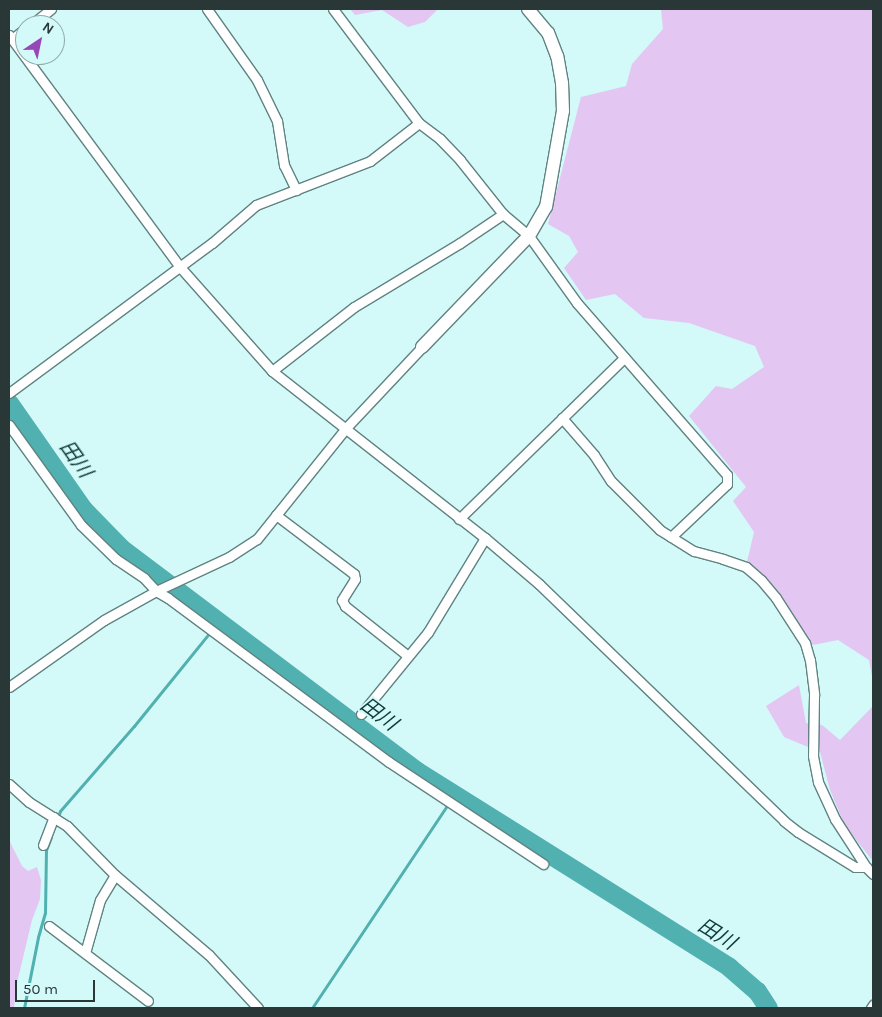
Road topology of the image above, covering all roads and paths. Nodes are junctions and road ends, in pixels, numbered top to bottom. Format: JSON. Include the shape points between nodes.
{"nodes":[{"id":1,"x":207,"y":9,"type":"edge"},
{"id":2,"x":332,"y":9,"type":"edge"},
{"id":3,"x":528,"y":9,"type":"edge"},
{"id":4,"x":10,"y":37,"type":"edge"},
{"id":5,"x":419,"y":123,"type":"junction"},
{"id":6,"x":296,"y":190,"type":"junction"},
{"id":7,"x":503,"y":214,"type":"junction"},
{"id":8,"x":529,"y":236,"type":"junction"},
{"id":9,"x":180,"y":267,"type":"junction"},
{"id":10,"x":422,"y":347,"type":"joint"},
{"id":11,"x":624,"y":358,"type":"junction"},
{"id":12,"x":272,"y":371,"type":"junction"},
{"id":13,"x":10,"y":392,"type":"edge"},
{"id":14,"x":562,"y":418,"type":"junction"},
{"id":15,"x":9,"y":425,"type":"edge"},
{"id":16,"x":345,"y":429,"type":"junction"},
{"id":17,"x":276,"y":516,"type":"junction"},
{"id":18,"x":460,"y":519,"type":"junction"},
{"id":19,"x":671,"y":537,"type":"junction"},
{"id":20,"x":485,"y":538,"type":"junction"},
{"id":21,"x":159,"y":589,"type":"junction"},
{"id":22,"x":408,"y":656,"type":"junction"},
{"id":23,"x":9,"y":687,"type":"edge"},
{"id":24,"x":361,"y":714,"type":"dead end"},
{"id":25,"x":9,"y":784,"type":"edge"},
{"id":26,"x":54,"y":817,"type":"junction"},
{"id":27,"x":43,"y":845,"type":"dead end"},
{"id":28,"x":543,"y":864,"type":"dead end"},
{"id":29,"x":866,"y":867,"type":"junction"},
{"id":30,"x":873,"y":874,"type":"edge"},
{"id":31,"x":115,"y":875,"type":"junction"},
{"id":32,"x":49,"y":926,"type":"dead end"},
{"id":33,"x":85,"y":953,"type":"junction"},
{"id":34,"x":148,"y":1001,"type":"dead end"},
{"id":35,"x":873,"y":1005,"type":"edge"},
{"id":36,"x":258,"y":1008,"type":"edge"},
{"id":37,"x":871,"y":1008,"type":"edge"}],
"edges":[{"from":1,"to":6,"type":"street","via":[[257,80],[277,121],[284,165]]},
{"from":2,"to":5,"type":"street"},
{"from":3,"to":8,"type":"street","via":[[548,33],[562,83],[546,207]]},
{"from":4,"to":9,"type":"street"},
{"from":5,"to":6,"type":"street","via":[[370,161]]},
{"from":5,"to":7,"type":"street","via":[[460,160]]},
{"from":6,"to":9,"type":"street","via":[[256,206]]},
{"from":7,"to":8,"type":"street"},
{"from":7,"to":12,"type":"street","via":[[354,307]]},
{"from":8,"to":10,"type":"street"},
{"from":8,"to":11,"type":"street","via":[[576,303]]},
{"from":9,"to":12,"type":"street"},
{"from":9,"to":13,"type":"street"},
{"from":10,"to":16,"type":"street"},
{"from":11,"to":14,"type":"street"},
{"from":11,"to":19,"type":"street","via":[[727,475],[727,484]]},
{"from":12,"to":16,"type":"street"},
{"from":14,"to":18,"type":"street"},
{"from":14,"to":19,"type":"street","via":[[594,455],[611,481]]},
{"from":15,"to":21,"type":"street","via":[[81,525],[100,545]]},
{"from":16,"to":17,"type":"street"},
{"from":16,"to":18,"type":"street"},
{"from":17,"to":21,"type":"street","via":[[244,549]]},
{"from":17,"to":22,"type":"street","via":[[354,574],[355,580],[342,600],[345,606]]},
{"from":18,"to":20,"type":"street"},
{"from":19,"to":29,"type":"street","via":[[694,551],[746,567],[776,598],[804,643],[810,660],[814,695],[813,756],[818,782],[835,819]]},
{"from":20,"to":22,"type":"street","via":[[428,632]]},
{"from":20,"to":29,"type":"street","via":[[539,584],[784,821],[855,867]]},
{"from":21,"to":23,"type":"street","via":[[104,620]]},
{"from":21,"to":28,"type":"street","via":[[428,790]]},
{"from":22,"to":24,"type":"street"},
{"from":25,"to":26,"type":"street","via":[[29,802]]},
{"from":26,"to":27,"type":"street"},
{"from":26,"to":31,"type":"street"},
{"from":29,"to":30,"type":"street"},
{"from":31,"to":33,"type":"street","via":[[100,900]]},
{"from":31,"to":36,"type":"street","via":[[204,951]]},
{"from":32,"to":33,"type":"street"},
{"from":33,"to":34,"type":"street"},
{"from":35,"to":37,"type":"street"}]}
